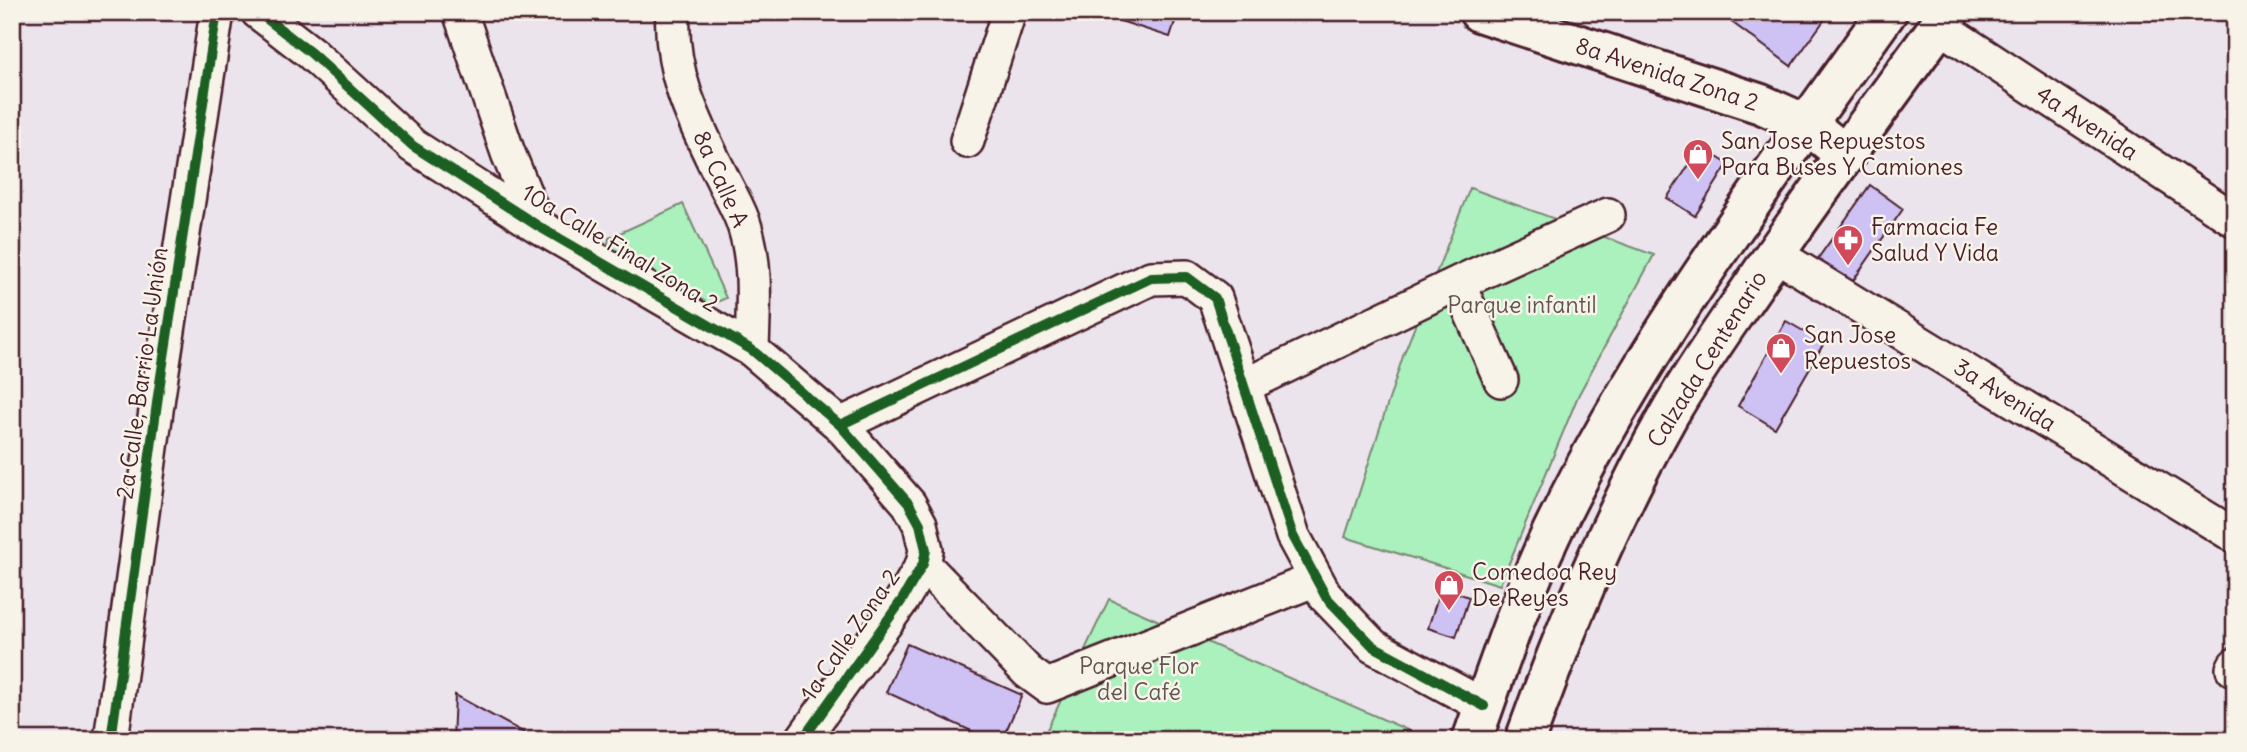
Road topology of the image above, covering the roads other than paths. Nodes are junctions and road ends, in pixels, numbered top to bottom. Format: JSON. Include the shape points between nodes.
{"nodes":[{"id":1,"x":217,"y":12,"type":"edge"},
{"id":2,"x":258,"y":12,"type":"edge"},
{"id":3,"x":460,"y":12,"type":"edge"},
{"id":4,"x":673,"y":12,"type":"edge"},
{"id":5,"x":1009,"y":12,"type":"edge"},
{"id":6,"x":1479,"y":12,"type":"edge"},
{"id":7,"x":1887,"y":12,"type":"edge"},
{"id":8,"x":1944,"y":19,"type":"edge"},
{"id":9,"x":1808,"y":125,"type":"junction"},
{"id":10,"x":967,"y":141,"type":"dead end"},
{"id":11,"x":1846,"y":155,"type":"junction"},
{"id":12,"x":1608,"y":215,"type":"dead end"},
{"id":13,"x":2235,"y":219,"type":"edge"},
{"id":14,"x":538,"y":226,"type":"junction"},
{"id":15,"x":1775,"y":254,"type":"junction"},
{"id":16,"x":1458,"y":283,"type":"junction"},
{"id":17,"x":752,"y":350,"type":"junction"},
{"id":18,"x":1501,"y":380,"type":"dead end"},
{"id":19,"x":1244,"y":386,"type":"junction"},
{"id":20,"x":840,"y":425,"type":"junction"},
{"id":21,"x":2235,"y":536,"type":"edge"},
{"id":22,"x":924,"y":557,"type":"junction"},
{"id":23,"x":1316,"y":579,"type":"junction"},
{"id":24,"x":1478,"y":723,"type":"edge"},
{"id":25,"x":111,"y":740,"type":"edge"},
{"id":26,"x":802,"y":740,"type":"edge"},
{"id":27,"x":1525,"y":740,"type":"edge"}],
"edges":[{"from":1,"to":25,"type":"street","name":"2a Calle, Barrio La Unión"},
{"from":2,"to":14,"type":"street","name":"10a Calle Final Zona 2","via":[[311,53],[413,146]]},
{"from":3,"to":14,"type":"street"},
{"from":4,"to":17,"type":"street","name":"8a Calle A","via":[[676,69],[691,113],[745,226],[753,262]]},
{"from":5,"to":10,"type":"street"},
{"from":6,"to":9,"type":"main road","name":"8a Avenida Zona 2","via":[[1761,104]]},
{"from":7,"to":9,"type":"main road","name":"Calzada Centenario"},
{"from":8,"to":11,"type":"main road","name":"Calzada Centenario"},
{"from":8,"to":13,"type":"street","name":"4a Avenida"},
{"from":9,"to":11,"type":"main road","name":"8a Avenida Zona 2"},
{"from":9,"to":24,"type":"main road","name":"Calzada Centenario","via":[[1675,314],[1593,456],[1552,533]]},
{"from":11,"to":15,"type":"main road","name":"Calzada Centenario"},
{"from":12,"to":16,"type":"street"},
{"from":14,"to":17,"type":"street","name":"10a Calle Final Zona 2"},
{"from":15,"to":21,"type":"street","name":"3a Avenida"},
{"from":15,"to":27,"type":"main road","name":"Calzada Centenario","via":[[1676,403],[1627,492],[1591,569]]},
{"from":16,"to":18,"type":"street"},
{"from":16,"to":19,"type":"street"},
{"from":17,"to":20,"type":"street","name":"10a Calle Final Zona 2"},
{"from":19,"to":20,"type":"street","via":[[1214,298],[1187,277],[1151,278]]},
{"from":19,"to":23,"type":"street","via":[[1293,536]]},
{"from":20,"to":22,"type":"street","name":"10a Calle Final Zona 2","via":[[909,504],[920,524]]},
{"from":22,"to":23,"type":"street","via":[[1028,672],[1047,686]]},
{"from":22,"to":26,"type":"street","name":"1a Calle Zona 2","via":[[902,600]]},
{"from":23,"to":24,"type":"street","via":[[1326,597],[1373,646]]}]}
